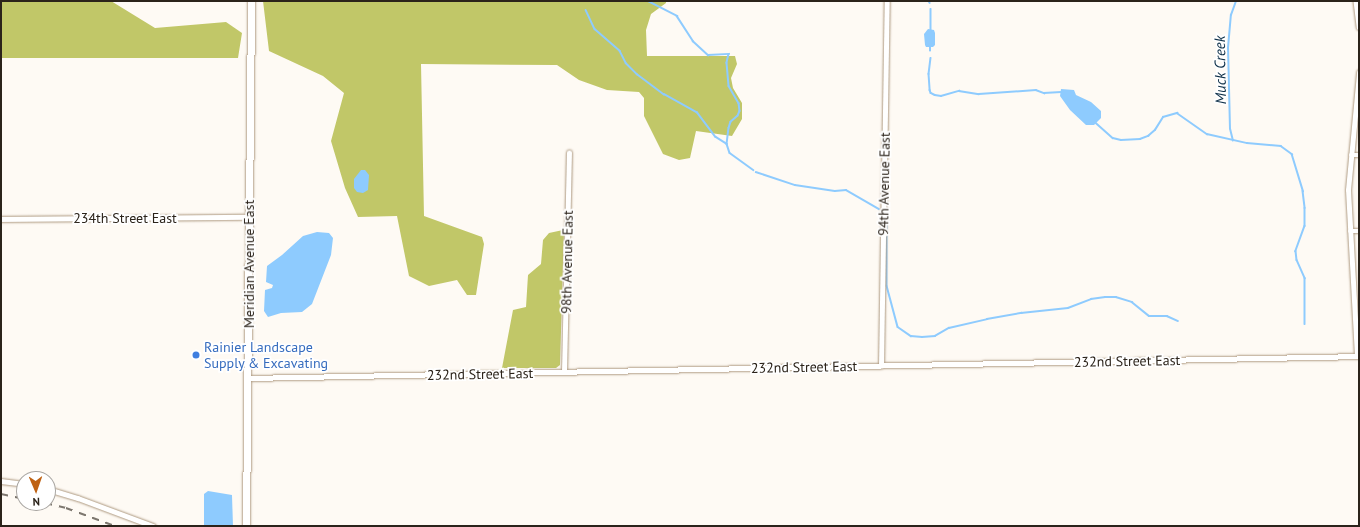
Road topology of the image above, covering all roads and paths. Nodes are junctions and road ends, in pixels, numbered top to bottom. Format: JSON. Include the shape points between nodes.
{"nodes":[{"id":1,"x":251,"y":1,"type":"edge"},
{"id":2,"x":887,"y":1,"type":"edge"},
{"id":3,"x":1356,"y":1,"type":"edge"},
{"id":4,"x":1359,"y":27,"type":"edge"},
{"id":5,"x":1359,"y":74,"type":"edge"},
{"id":6,"x":1359,"y":82,"type":"edge"},
{"id":7,"x":569,"y":153,"type":"dead end"},
{"id":8,"x":1351,"y":155,"type":"junction"},
{"id":9,"x":1359,"y":155,"type":"edge"},
{"id":10,"x":249,"y":217,"type":"junction"},
{"id":11,"x":1,"y":219,"type":"edge"},
{"id":12,"x":1350,"y":231,"type":"junction"},
{"id":13,"x":1359,"y":231,"type":"edge"},
{"id":14,"x":1357,"y":310,"type":"edge"},
{"id":15,"x":1358,"y":356,"type":"edge"},
{"id":16,"x":881,"y":366,"type":"junction"},
{"id":17,"x":564,"y":372,"type":"junction"},
{"id":18,"x":248,"y":378,"type":"junction"},
{"id":19,"x":1,"y":481,"type":"edge"},
{"id":20,"x":16,"y":483,"type":"edge"},
{"id":21,"x":56,"y":491,"type":"edge"},
{"id":22,"x":153,"y":526,"type":"edge"},
{"id":23,"x":246,"y":526,"type":"edge"}],
"edges":[{"from":1,"to":10,"type":"main road","name":"Meridian Avenue East"},
{"from":2,"to":16,"type":"street","name":"94th Avenue East"},
{"from":3,"to":4,"type":"street"},
{"from":5,"to":6,"type":"street"},
{"from":6,"to":8,"type":"street"},
{"from":7,"to":17,"type":"street","name":"98th Avenue East"},
{"from":8,"to":9,"type":"street"},
{"from":8,"to":12,"type":"street","via":[[1348,190]]},
{"from":10,"to":11,"type":"street","name":"234th Street East"},
{"from":10,"to":18,"type":"main road","name":"Meridian Avenue East"},
{"from":12,"to":13,"type":"street"},
{"from":12,"to":14,"type":"street"},
{"from":14,"to":15,"type":"street"},
{"from":15,"to":16,"type":"street","name":"232nd Street East"},
{"from":16,"to":17,"type":"street","name":"232nd Street East"},
{"from":17,"to":18,"type":"street","name":"232nd Street East"},
{"from":18,"to":23,"type":"main road","name":"Meridian Avenue East"},
{"from":19,"to":20,"type":"street"},
{"from":21,"to":22,"type":"street"}]}
